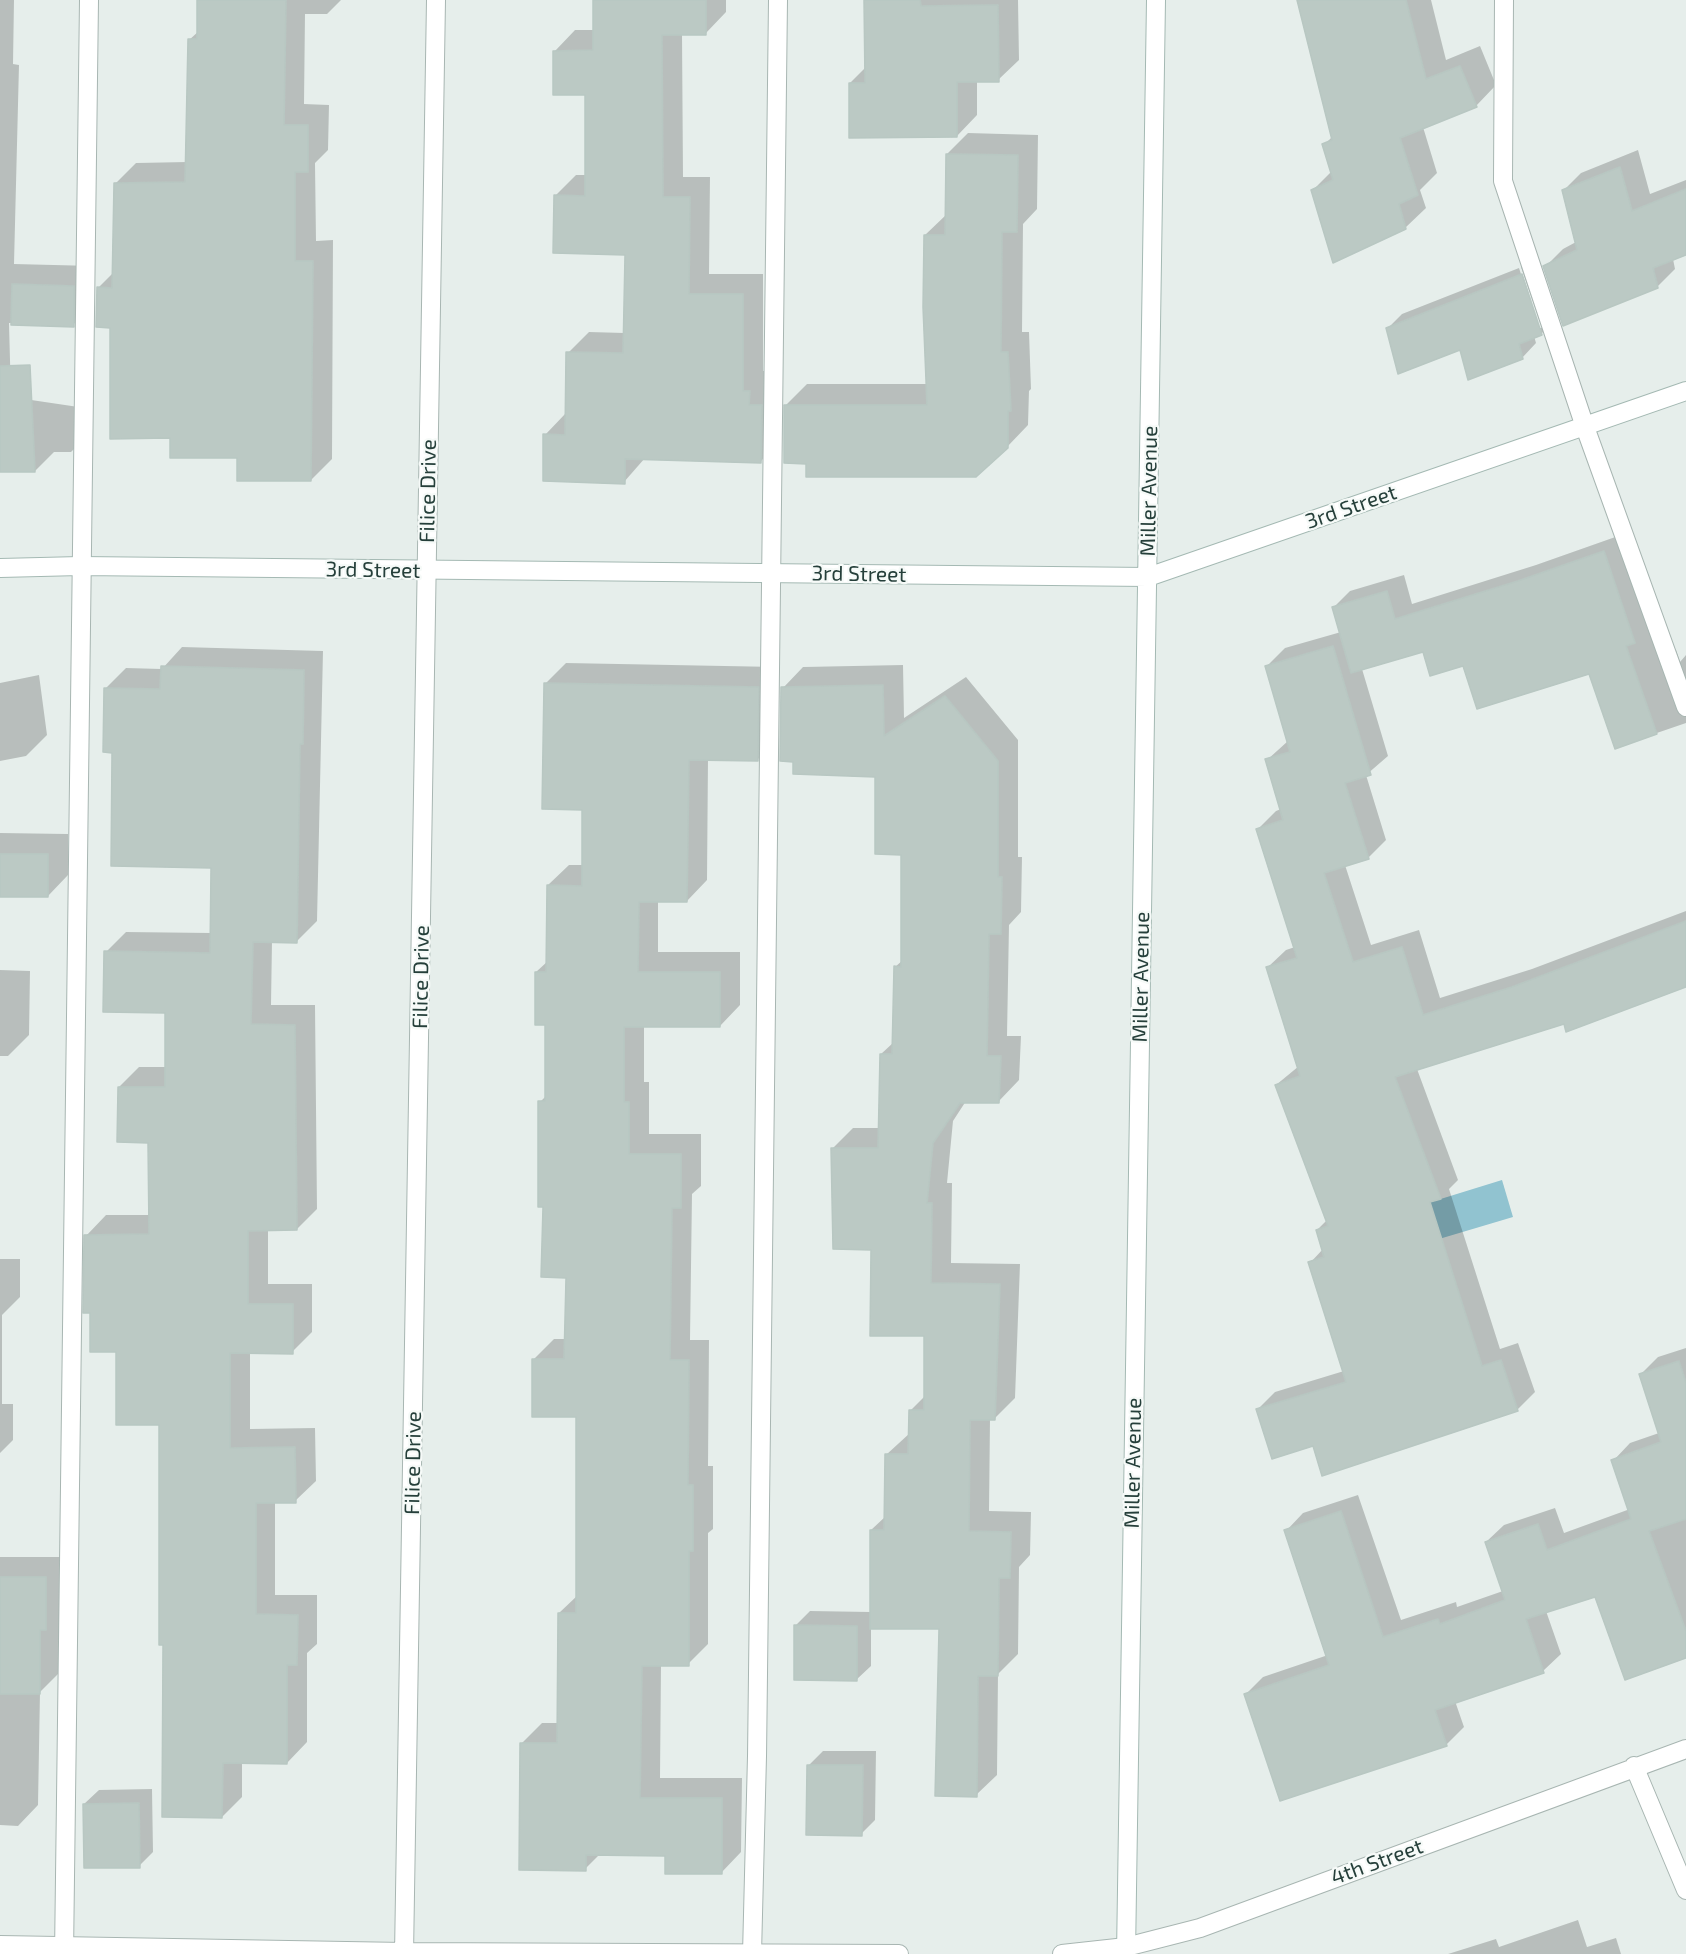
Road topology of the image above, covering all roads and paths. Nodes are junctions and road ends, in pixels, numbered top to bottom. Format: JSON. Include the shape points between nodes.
{"nodes":[{"id":1,"x":89,"y":0,"type":"edge"},
{"id":2,"x":436,"y":0,"type":"edge"},
{"id":3,"x":778,"y":0,"type":"edge"},
{"id":4,"x":1156,"y":0,"type":"edge"},
{"id":5,"x":1504,"y":0,"type":"edge"},
{"id":6,"x":1686,"y":391,"type":"edge"},
{"id":7,"x":1585,"y":427,"type":"junction"},
{"id":8,"x":80,"y":566,"type":"junction"},
{"id":9,"x":0,"y":568,"type":"edge"},
{"id":10,"x":427,"y":570,"type":"junction"},
{"id":11,"x":770,"y":573,"type":"junction"},
{"id":12,"x":1148,"y":577,"type":"junction"},
{"id":13,"x":1686,"y":707,"type":"edge"},
{"id":14,"x":1686,"y":1749,"type":"edge"},
{"id":15,"x":1634,"y":1766,"type":"junction"},
{"id":16,"x":1686,"y":1890,"type":"edge"},
{"id":17,"x":0,"y":1945,"type":"edge"},
{"id":18,"x":64,"y":1950,"type":"edge"},
{"id":19,"x":1126,"y":1950,"type":"edge"},
{"id":20,"x":404,"y":1953,"type":"edge"},
{"id":21,"x":752,"y":1953,"type":"edge"},
{"id":22,"x":899,"y":1954,"type":"edge"},
{"id":23,"x":1062,"y":1954,"type":"edge"}],
"edges":[{"from":1,"to":8,"type":"street"},
{"from":2,"to":10,"type":"street","name":"Filice Drive"},
{"from":3,"to":11,"type":"street"},
{"from":4,"to":12,"type":"street","name":"Miller Avenue"},
{"from":5,"to":7,"type":"street","via":[[1503,182]]},
{"from":6,"to":7,"type":"street","name":"3rd Street"},
{"from":7,"to":12,"type":"street","name":"3rd Street"},
{"from":7,"to":13,"type":"street"},
{"from":8,"to":9,"type":"street","name":"3rd Street"},
{"from":8,"to":10,"type":"street","name":"3rd Street"},
{"from":8,"to":18,"type":"street"},
{"from":10,"to":11,"type":"street","name":"3rd Street"},
{"from":10,"to":20,"type":"street","name":"Filice Drive"},
{"from":11,"to":12,"type":"street","name":"3rd Street"},
{"from":11,"to":21,"type":"street"},
{"from":12,"to":19,"type":"street","name":"Miller Avenue"},
{"from":14,"to":15,"type":"street","name":"4th Street"},
{"from":15,"to":16,"type":"street"},
{"from":15,"to":19,"type":"street","name":"4th Street","via":[[1200,1928]]},
{"from":17,"to":18,"type":"street"},
{"from":18,"to":20,"type":"street"},
{"from":19,"to":23,"type":"street","name":"4th Street"},
{"from":20,"to":21,"type":"street"},
{"from":21,"to":22,"type":"street"}]}
